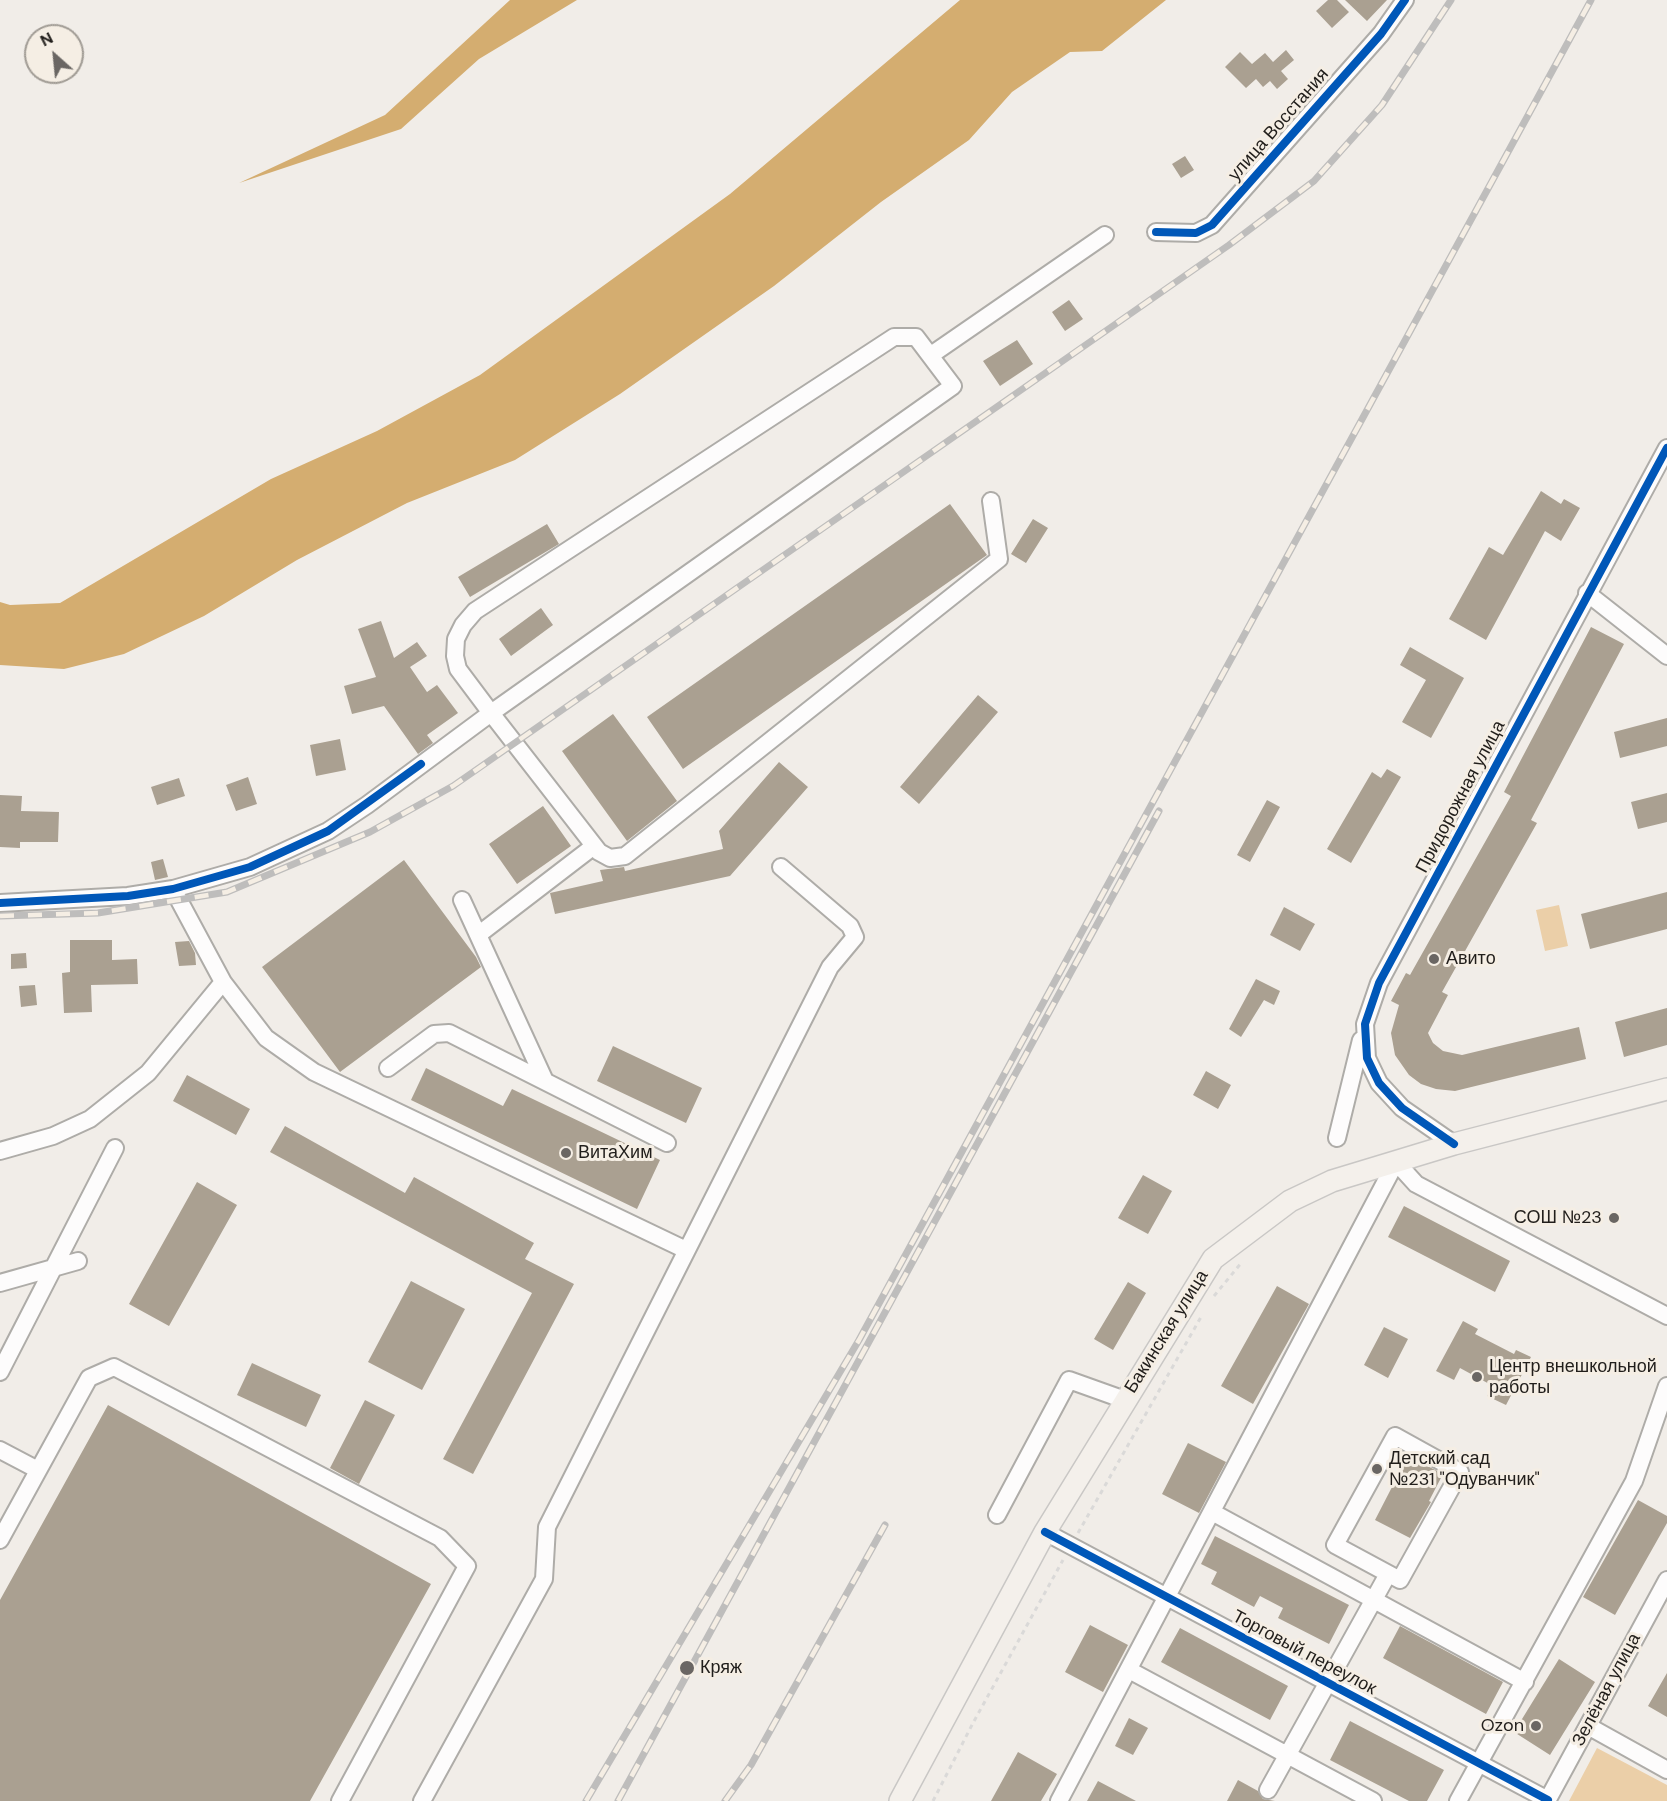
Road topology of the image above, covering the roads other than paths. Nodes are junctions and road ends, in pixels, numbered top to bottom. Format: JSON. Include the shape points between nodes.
{"nodes":[{"id":1,"x":1405,"y":0,"type":"edge"},
{"id":2,"x":1156,"y":232,"type":"dead end"},
{"id":3,"x":1105,"y":235,"type":"dead end"},
{"id":4,"x":931,"y":355,"type":"junction"},
{"id":5,"x":1667,"y":448,"type":"edge"},
{"id":6,"x":991,"y":501,"type":"dead end"},
{"id":7,"x":1587,"y":593,"type":"junction"},
{"id":8,"x":1667,"y":656,"type":"edge"},
{"id":9,"x":491,"y":713,"type":"junction"},
{"id":10,"x":594,"y":846,"type":"junction"},
{"id":11,"x":781,"y":867,"type":"dead end"},
{"id":12,"x":172,"y":889,"type":"junction"},
{"id":13,"x":462,"y":900,"type":"dead end"},
{"id":14,"x":0,"y":903,"type":"edge"},
{"id":15,"x":478,"y":935,"type":"junction"},
{"id":16,"x":223,"y":982,"type":"junction"},
{"id":17,"x":1365,"y":1024,"type":"junction"},
{"id":18,"x":388,"y":1068,"type":"dead end"},
{"id":19,"x":545,"y":1081,"type":"junction"},
{"id":20,"x":1667,"y":1089,"type":"edge"},
{"id":21,"x":1337,"y":1138,"type":"dead end"},
{"id":22,"x":667,"y":1143,"type":"dead end"},
{"id":23,"x":1454,"y":1144,"type":"junction"},
{"id":24,"x":115,"y":1148,"type":"dead end"},
{"id":25,"x":0,"y":1151,"type":"edge"},
{"id":26,"x":1396,"y":1161,"type":"junction"},
{"id":27,"x":686,"y":1250,"type":"junction"},
{"id":28,"x":78,"y":1261,"type":"dead end"},
{"id":29,"x":54,"y":1268,"type":"junction"},
{"id":30,"x":0,"y":1283,"type":"edge"},
{"id":31,"x":1667,"y":1316,"type":"edge"},
{"id":32,"x":0,"y":1372,"type":"edge"},
{"id":33,"x":1667,"y":1386,"type":"edge"},
{"id":34,"x":1125,"y":1400,"type":"junction"},
{"id":35,"x":0,"y":1450,"type":"edge"},
{"id":36,"x":38,"y":1470,"type":"junction"},
{"id":37,"x":1212,"y":1512,"type":"junction"},
{"id":38,"x":998,"y":1515,"type":"dead end"},
{"id":39,"x":1045,"y":1532,"type":"junction"},
{"id":40,"x":0,"y":1540,"type":"edge"},
{"id":41,"x":1388,"y":1574,"type":"junction"},
{"id":42,"x":1667,"y":1580,"type":"edge"},
{"id":43,"x":1168,"y":1597,"type":"junction"},
{"id":44,"x":1373,"y":1601,"type":"junction"},
{"id":45,"x":1129,"y":1670,"type":"junction"},
{"id":46,"x":1328,"y":1682,"type":"junction"},
{"id":47,"x":1525,"y":1682,"type":"junction"},
{"id":48,"x":1588,"y":1726,"type":"junction"},
{"id":49,"x":1287,"y":1755,"type":"junction"},
{"id":50,"x":1478,"y":1763,"type":"junction"},
{"id":51,"x":1667,"y":1770,"type":"edge"},
{"id":52,"x":1268,"y":1790,"type":"dead end"},
{"id":53,"x":340,"y":1801,"type":"edge"},
{"id":54,"x":422,"y":1801,"type":"edge"},
{"id":55,"x":900,"y":1801,"type":"edge"},
{"id":56,"x":1059,"y":1801,"type":"edge"},
{"id":57,"x":1373,"y":1801,"type":"edge"},
{"id":58,"x":1458,"y":1801,"type":"edge"},
{"id":59,"x":1548,"y":1801,"type":"edge"}],
"edges":[{"from":1,"to":2,"type":"street","name":"улица Восстания","via":[[1382,34],[1212,225],[1197,233]]},
{"from":3,"to":4,"type":"street"},
{"from":4,"to":9,"type":"street","via":[[953,387]]},
{"from":4,"to":9,"type":"street","via":[[916,337],[894,337],[475,611],[456,639],[455,656],[458,669]]},
{"from":5,"to":7,"type":"street","name":"Придорожная улица"},
{"from":6,"to":10,"type":"street","via":[[999,559],[625,856],[610,858]]},
{"from":7,"to":8,"type":"street"},
{"from":7,"to":17,"type":"street","name":"Придорожная улица","via":[[1379,983]]},
{"from":9,"to":10,"type":"street"},
{"from":9,"to":12,"type":"street","via":[[328,831],[250,867]]},
{"from":10,"to":15,"type":"street"},
{"from":11,"to":27,"type":"street","via":[[850,926],[855,938],[830,967]]},
{"from":12,"to":14,"type":"street","via":[[128,896]]},
{"from":12,"to":16,"type":"street"},
{"from":13,"to":15,"type":"street"},
{"from":15,"to":19,"type":"street"},
{"from":16,"to":25,"type":"street","via":[[148,1073],[90,1119],[53,1136]]},
{"from":16,"to":27,"type":"street","via":[[266,1038],[314,1072]]},
{"from":17,"to":21,"type":"street"},
{"from":17,"to":23,"type":"street","name":"Придорожная улица","via":[[1367,1058],[1379,1083],[1402,1108]]},
{"from":18,"to":19,"type":"street","via":[[434,1034],[449,1033]]},
{"from":19,"to":22,"type":"street"},
{"from":20,"to":23,"type":"main road","name":"Бакинская улица"},
{"from":23,"to":26,"type":"main road","name":"Бакинская улица"},
{"from":24,"to":29,"type":"street"},
{"from":26,"to":31,"type":"street","via":[[1416,1184]]},
{"from":26,"to":34,"type":"main road","name":"Бакинская улица","via":[[1332,1181],[1290,1201],[1213,1259]]},
{"from":26,"to":37,"type":"street"},
{"from":27,"to":54,"type":"street","via":[[547,1527],[544,1579]]},
{"from":28,"to":29,"type":"street"},
{"from":29,"to":30,"type":"street"},
{"from":29,"to":32,"type":"street"},
{"from":33,"to":47,"type":"street","via":[[1634,1481]]},
{"from":34,"to":38,"type":"street","via":[[1069,1380]]},
{"from":34,"to":39,"type":"main road","name":"Бакинская улица"},
{"from":35,"to":36,"type":"street"},
{"from":36,"to":40,"type":"street"},
{"from":36,"to":53,"type":"street","via":[[89,1378],[114,1367],[440,1538],[467,1566]]},
{"from":37,"to":43,"type":"street"},
{"from":37,"to":44,"type":"street"},
{"from":39,"to":43,"type":"street","name":"Торговый переулок"},
{"from":39,"to":55,"type":"main road","name":"Бакинская улица"},
{"from":41,"to":41,"type":"street","via":[[1400,1580],[1460,1472],[1395,1436],[1335,1545]]},
{"from":41,"to":44,"type":"street"},
{"from":42,"to":48,"type":"street","name":"Зелёная улица"},
{"from":43,"to":45,"type":"street"},
{"from":43,"to":46,"type":"street","name":"Торговый переулок"},
{"from":44,"to":46,"type":"street"},
{"from":44,"to":47,"type":"street"},
{"from":45,"to":49,"type":"street"},
{"from":45,"to":56,"type":"street"},
{"from":46,"to":49,"type":"street"},
{"from":46,"to":50,"type":"street","name":"Торговый переулок"},
{"from":47,"to":50,"type":"street"},
{"from":48,"to":51,"type":"street"},
{"from":48,"to":59,"type":"street","name":"Зелёная улица"},
{"from":49,"to":52,"type":"street"},
{"from":49,"to":57,"type":"street"},
{"from":50,"to":58,"type":"street"},
{"from":50,"to":59,"type":"street","name":"Торговый переулок"}]}
